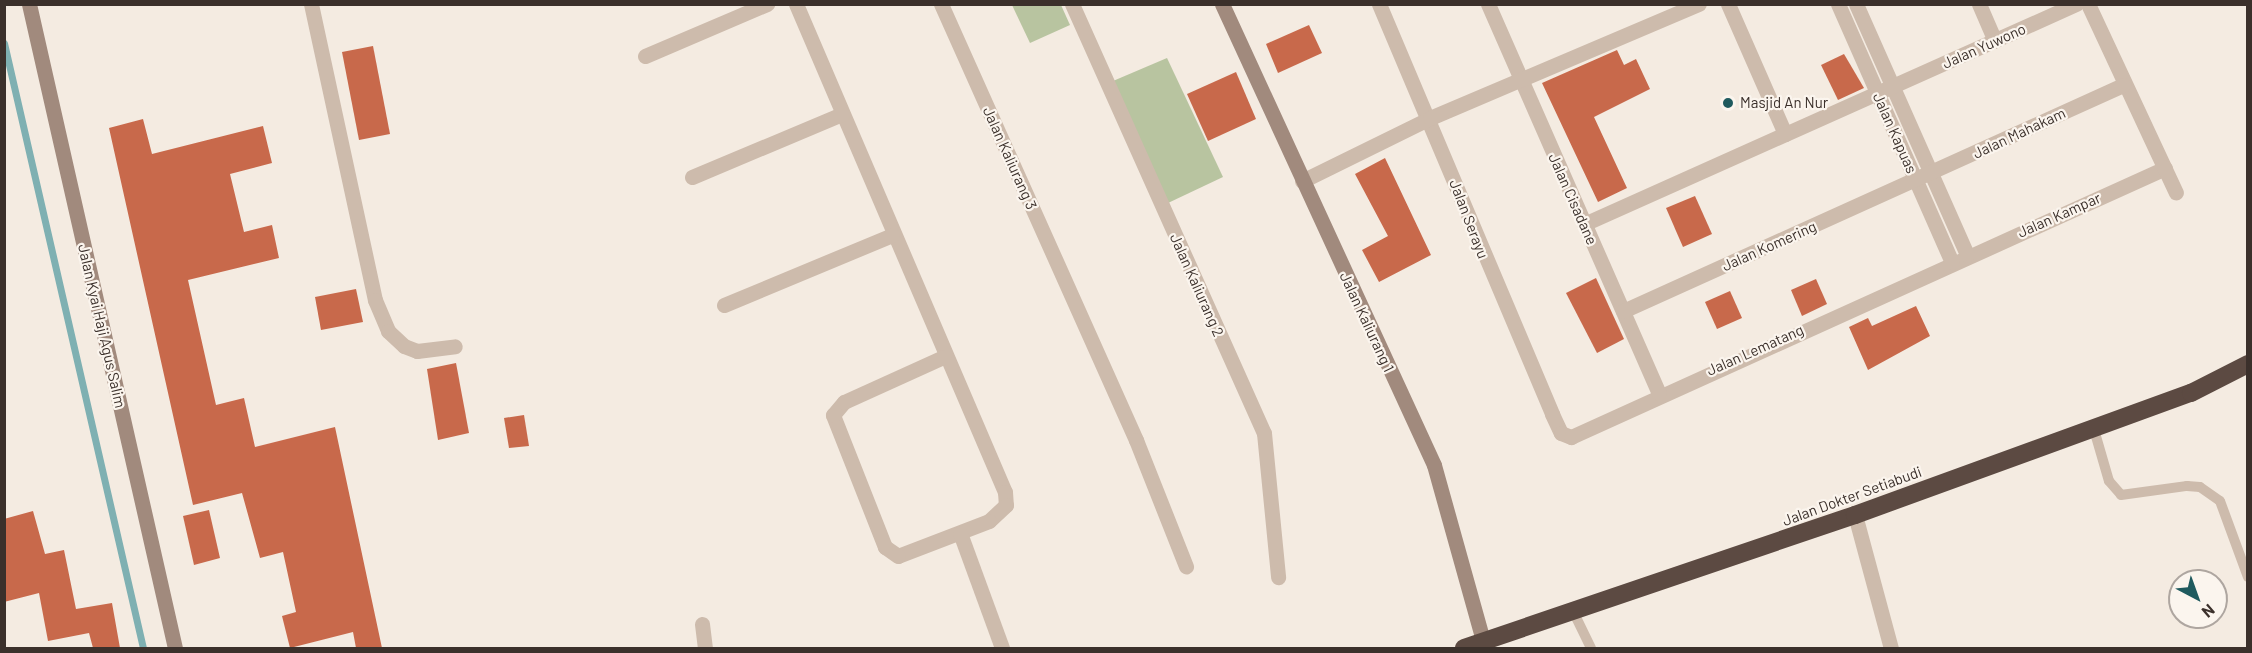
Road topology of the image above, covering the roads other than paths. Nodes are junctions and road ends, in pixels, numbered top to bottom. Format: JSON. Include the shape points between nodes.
{"nodes":[{"id":1,"x":29,"y":4,"type":"edge"},
{"id":2,"x":311,"y":4,"type":"edge"},
{"id":3,"x":767,"y":4,"type":"edge"},
{"id":4,"x":796,"y":4,"type":"edge"},
{"id":5,"x":941,"y":4,"type":"edge"},
{"id":6,"x":1072,"y":4,"type":"edge"},
{"id":7,"x":1222,"y":4,"type":"edge"},
{"id":8,"x":1378,"y":4,"type":"edge"},
{"id":9,"x":1488,"y":4,"type":"edge"},
{"id":10,"x":1698,"y":4,"type":"edge"},
{"id":11,"x":1728,"y":4,"type":"edge"},
{"id":12,"x":1838,"y":4,"type":"edge"},
{"id":13,"x":1856,"y":4,"type":"edge"},
{"id":14,"x":1979,"y":4,"type":"edge"},
{"id":15,"x":2076,"y":4,"type":"edge"},
{"id":16,"x":2088,"y":4,"type":"edge"},
{"id":17,"x":1995,"y":40,"type":"junction"},
{"id":18,"x":645,"y":56,"type":"dead end"},
{"id":19,"x":1522,"y":83,"type":"junction"},
{"id":20,"x":2123,"y":85,"type":"junction"},
{"id":21,"x":1892,"y":87,"type":"junction"},
{"id":22,"x":1877,"y":93,"type":"junction"},
{"id":23,"x":842,"y":114,"type":"junction"},
{"id":24,"x":1430,"y":118,"type":"junction"},
{"id":25,"x":1785,"y":134,"type":"junction"},
{"id":26,"x":2165,"y":168,"type":"junction"},
{"id":27,"x":1930,"y":174,"type":"junction"},
{"id":28,"x":692,"y":177,"type":"dead end"},
{"id":29,"x":1302,"y":181,"type":"junction"},
{"id":30,"x":1916,"y":181,"type":"junction"},
{"id":31,"x":2176,"y":193,"type":"dead end"},
{"id":32,"x":1584,"y":224,"type":"junction"},
{"id":33,"x":892,"y":235,"type":"junction"},
{"id":34,"x":1967,"y":255,"type":"junction"},
{"id":35,"x":1952,"y":262,"type":"junction"},
{"id":36,"x":724,"y":305,"type":"dead end"},
{"id":37,"x":1623,"y":311,"type":"junction"},
{"id":38,"x":455,"y":346,"type":"dead end"},
{"id":39,"x":943,"y":357,"type":"junction"},
{"id":40,"x":2247,"y":364,"type":"edge"},
{"id":41,"x":1659,"y":393,"type":"junction"},
{"id":42,"x":2093,"y":426,"type":"junction"},
{"id":43,"x":1561,"y":432,"type":"joint"},
{"id":44,"x":1855,"y":515,"type":"junction"},
{"id":45,"x":960,"y":533,"type":"junction"},
{"id":46,"x":1186,"y":566,"type":"dead end"},
{"id":47,"x":1278,"y":577,"type":"dead end"},
{"id":48,"x":2247,"y":577,"type":"edge"},
{"id":49,"x":1573,"y":611,"type":"junction"},
{"id":50,"x":702,"y":624,"type":"dead end"},
{"id":51,"x":1484,"y":645,"type":"edge"},
{"id":52,"x":175,"y":648,"type":"edge"},
{"id":53,"x":705,"y":648,"type":"edge"},
{"id":54,"x":1002,"y":648,"type":"edge"},
{"id":55,"x":1464,"y":648,"type":"edge"},
{"id":56,"x":1591,"y":648,"type":"edge"},
{"id":57,"x":1892,"y":648,"type":"edge"}],
"edges":[{"from":1,"to":52,"type":"street","name":"Jalan Kyai Haji Agus Salim"},
{"from":2,"to":38,"type":"street","via":[[384,321],[395,339],[417,351]]},
{"from":3,"to":18,"type":"street"},
{"from":4,"to":23,"type":"street"},
{"from":5,"to":46,"type":"street","name":"Jalan Kaliurang 3","via":[[1079,312]]},
{"from":6,"to":47,"type":"street","name":"Jalan Kaliurang 2","via":[[1264,433]]},
{"from":7,"to":29,"type":"street","name":"Jalan Kaliurang 1"},
{"from":8,"to":24,"type":"street","name":"Jalan Serayu"},
{"from":9,"to":19,"type":"street","name":"Jalan Cisadane"},
{"from":10,"to":19,"type":"street"},
{"from":11,"to":25,"type":"street"},
{"from":12,"to":22,"type":"street","name":"Jalan Kapuas"},
{"from":13,"to":21,"type":"street","name":"Jalan Kapuas"},
{"from":14,"to":17,"type":"street"},
{"from":15,"to":17,"type":"street","name":"Jalan Yuwono"},
{"from":16,"to":20,"type":"street"},
{"from":17,"to":21,"type":"street","name":"Jalan Yuwono"},
{"from":19,"to":24,"type":"street"},
{"from":19,"to":32,"type":"street","name":"Jalan Cisadane"},
{"from":20,"to":26,"type":"street"},
{"from":20,"to":27,"type":"street","name":"Jalan Mahakam"},
{"from":21,"to":22,"type":"street","name":"Jalan Yuwono"},
{"from":21,"to":27,"type":"street","name":"Jalan Kapuas"},
{"from":22,"to":25,"type":"street","name":"Jalan Yuwono"},
{"from":22,"to":30,"type":"street","name":"Jalan Kapuas"},
{"from":23,"to":28,"type":"street"},
{"from":23,"to":33,"type":"street"},
{"from":24,"to":29,"type":"street"},
{"from":24,"to":43,"type":"street","name":"Jalan Serayu","via":[[1497,290]]},
{"from":25,"to":32,"type":"street","name":"Jalan Yuwono"},
{"from":26,"to":31,"type":"street"},
{"from":26,"to":34,"type":"street","name":"Jalan Kampar"},
{"from":27,"to":30,"type":"street","name":"Jalan Mahakam"},
{"from":27,"to":34,"type":"street","name":"Jalan Kapuas"},
{"from":29,"to":51,"type":"street","name":"Jalan Kaliurang 1","via":[[1434,465]]},
{"from":30,"to":35,"type":"street","name":"Jalan Kapuas"},
{"from":30,"to":37,"type":"street","name":"Jalan Komering"},
{"from":32,"to":37,"type":"street","name":"Jalan Cisadane"},
{"from":33,"to":36,"type":"street"},
{"from":33,"to":39,"type":"street"},
{"from":34,"to":35,"type":"street","name":"Jalan Kampar"},
{"from":35,"to":41,"type":"street","name":"Jalan Lematang"},
{"from":37,"to":41,"type":"street","name":"Jalan Cisadane"},
{"from":39,"to":45,"type":"street","via":[[1005,492],[999,514]]},
{"from":39,"to":45,"type":"street","via":[[844,402],[833,415],[834,429],[890,553],[907,554]]},
{"from":40,"to":42,"type":"highway","name":"Jalan Dokter Setiabudi","via":[[2191,393]]},
{"from":41,"to":43,"type":"street","name":"Jalan Lematang","via":[[1577,436]]},
{"from":42,"to":44,"type":"highway","name":"Jalan Dokter Setiabudi"},
{"from":42,"to":48,"type":"lane","via":[[2109,481],[2121,495],[2187,486],[2200,487],[2220,501]]},
{"from":44,"to":49,"type":"highway","name":"Jalan Dokter Setiabudi"},
{"from":44,"to":57,"type":"street"},
{"from":45,"to":54,"type":"street"},
{"from":49,"to":51,"type":"highway","name":"Jalan Dokter Setiabudi"},
{"from":49,"to":56,"type":"lane"},
{"from":50,"to":53,"type":"street"},
{"from":51,"to":55,"type":"highway","name":"Jalan Dokter Setiabudi"}]}
